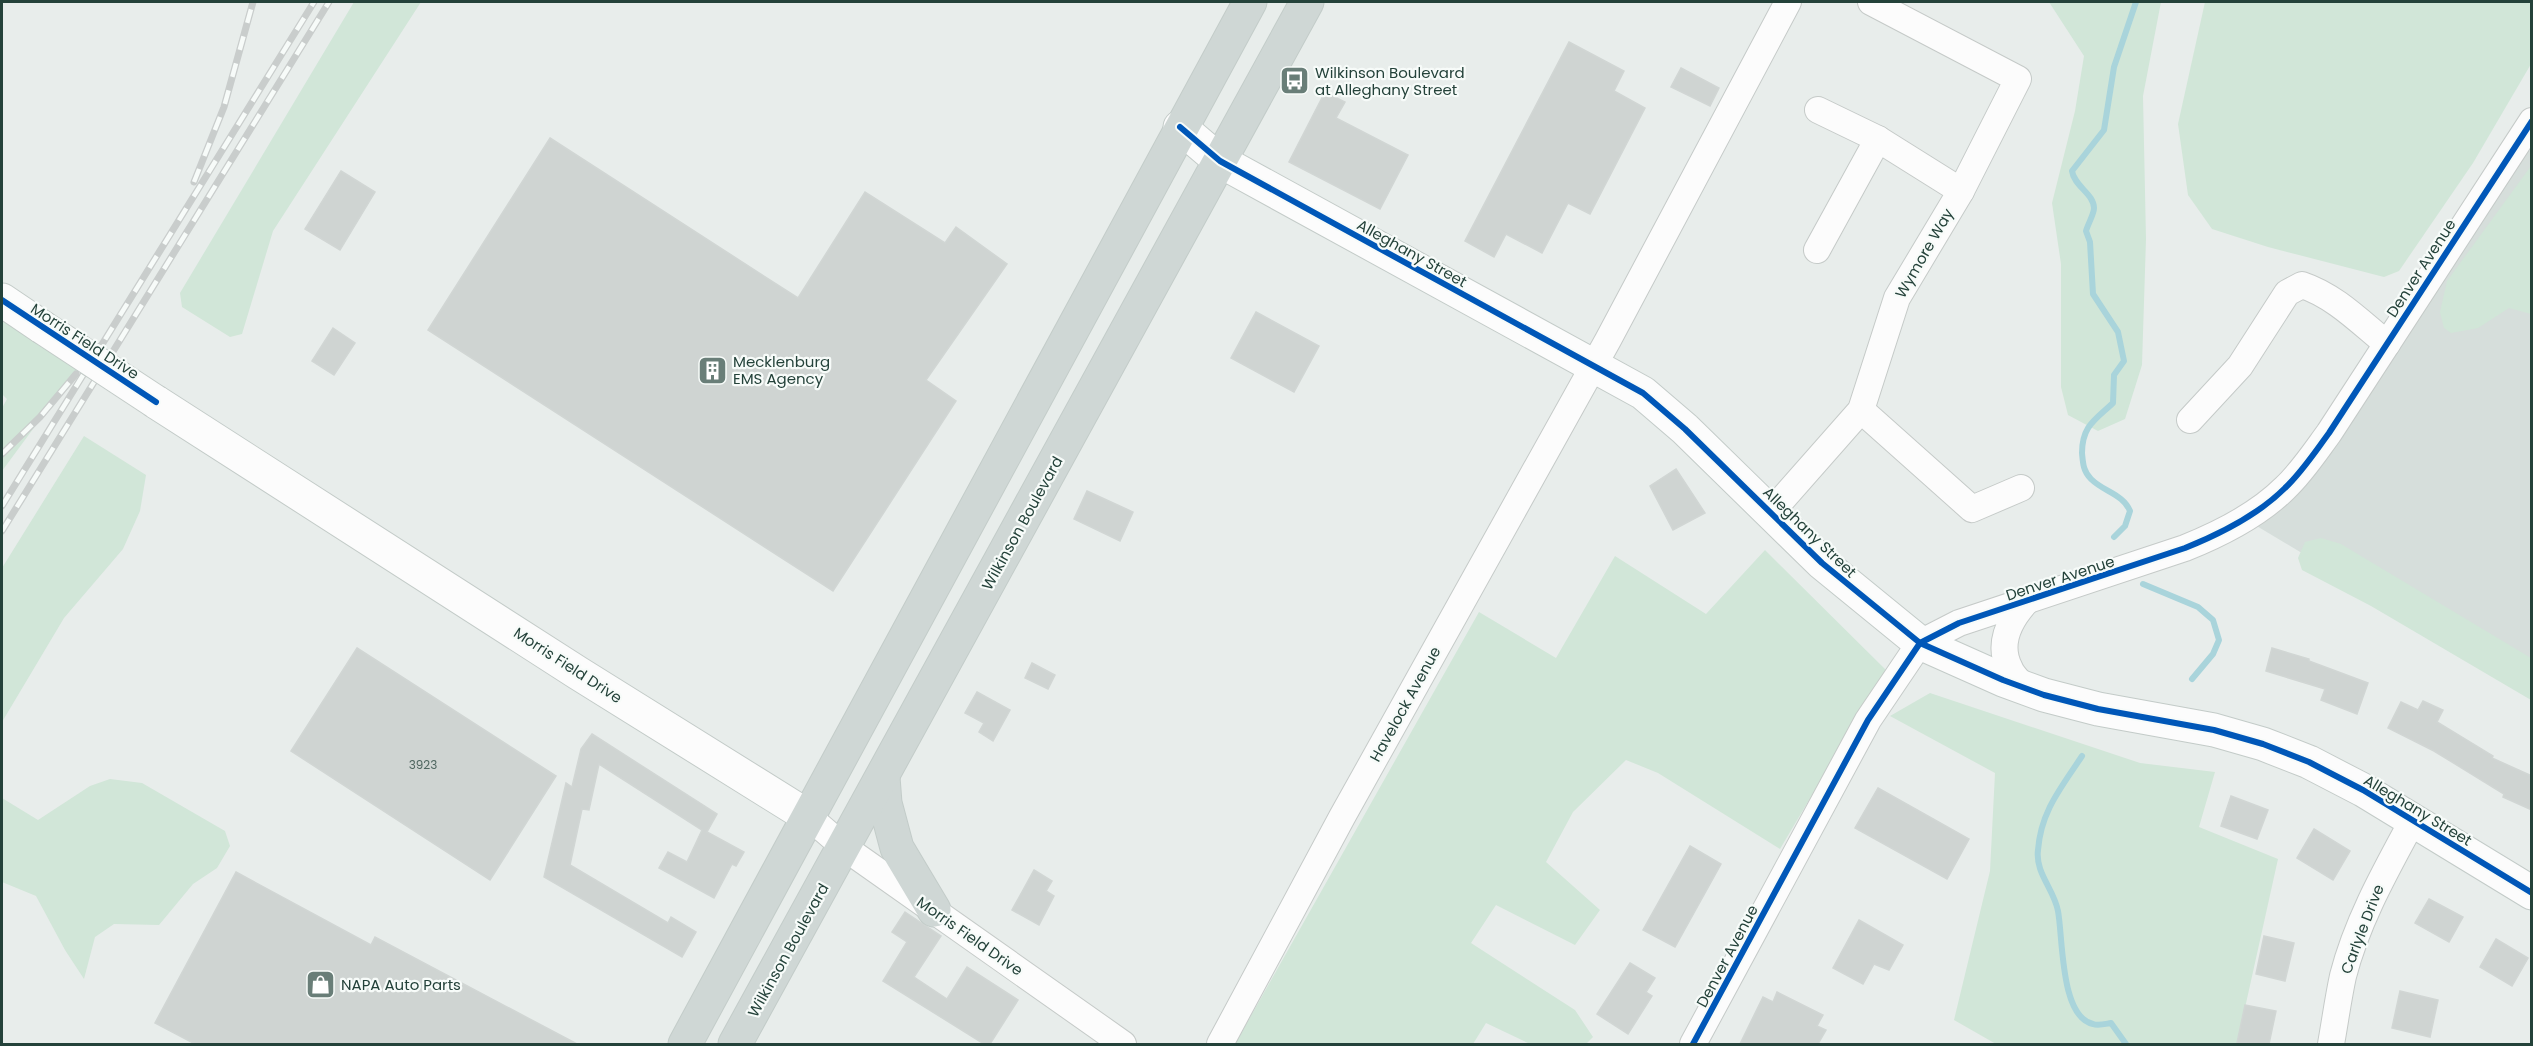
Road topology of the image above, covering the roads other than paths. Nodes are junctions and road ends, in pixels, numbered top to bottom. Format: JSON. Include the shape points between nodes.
{"nodes":[{"id":1,"x":1250,"y":2,"type":"edge"},
{"id":2,"x":1307,"y":2,"type":"edge"},
{"id":3,"x":1788,"y":2,"type":"edge"},
{"id":4,"x":1871,"y":2,"type":"edge"},
{"id":5,"x":1818,"y":110,"type":"dead end"},
{"id":6,"x":2532,"y":121,"type":"edge"},
{"id":7,"x":1180,"y":127,"type":"junction"},
{"id":8,"x":1878,"y":140,"type":"junction"},
{"id":9,"x":1220,"y":161,"type":"junction"},
{"id":10,"x":1961,"y":190,"type":"junction"},
{"id":11,"x":1817,"y":250,"type":"dead end"},
{"id":12,"x":2,"y":300,"type":"edge"},
{"id":13,"x":2386,"y":344,"type":"junction"},
{"id":14,"x":1593,"y":365,"type":"junction"},
{"id":15,"x":1861,"y":410,"type":"junction"},
{"id":16,"x":2190,"y":420,"type":"dead end"},
{"id":17,"x":2021,"y":488,"type":"dead end"},
{"id":18,"x":1772,"y":512,"type":"junction"},
{"id":19,"x":2025,"y":603,"type":"junction"},
{"id":20,"x":1920,"y":643,"type":"junction"},
{"id":21,"x":2025,"y":688,"type":"junction"},
{"id":22,"x":883,"y":777,"type":"junction"},
{"id":23,"x":809,"y":817,"type":"junction"},
{"id":24,"x":2413,"y":820,"type":"junction"},
{"id":25,"x":844,"y":848,"type":"junction"},
{"id":26,"x":2532,"y":893,"type":"edge"},
{"id":27,"x":934,"y":910,"type":"junction"},
{"id":28,"x":685,"y":1044,"type":"edge"},
{"id":29,"x":735,"y":1044,"type":"edge"},
{"id":30,"x":1123,"y":1044,"type":"edge"},
{"id":31,"x":1220,"y":1044,"type":"edge"},
{"id":32,"x":1693,"y":1044,"type":"edge"},
{"id":33,"x":2331,"y":1044,"type":"edge"}],
"edges":[{"from":1,"to":7,"type":"main road"},
{"from":2,"to":9,"type":"main road","name":"Wilkinson Boulevard"},
{"from":3,"to":14,"type":"street","name":"Havelock Avenue"},
{"from":4,"to":10,"type":"street","name":"Wymore Way","via":[[2018,79]]},
{"from":5,"to":8,"type":"street"},
{"from":6,"to":13,"type":"street","name":"Denver Avenue"},
{"from":7,"to":9,"type":"street","name":"Alleghany Street"},
{"from":7,"to":23,"type":"main road"},
{"from":8,"to":10,"type":"street"},
{"from":8,"to":11,"type":"street"},
{"from":9,"to":14,"type":"street","name":"Alleghany Street"},
{"from":9,"to":22,"type":"main road","name":"Wilkinson Boulevard"},
{"from":10,"to":15,"type":"street","name":"Wymore Way","via":[[1897,298]]},
{"from":12,"to":23,"type":"street","name":"Morris Field Drive","bridge":true,"via":[[578,673]]},
{"from":13,"to":16,"type":"street","via":[[2341,306],[2302,285],[2287,293],[2240,366]]},
{"from":13,"to":19,"type":"street","name":"Denver Avenue","via":[[2308,463],[2275,496],[2217,535]]},
{"from":14,"to":18,"type":"street","name":"Alleghany Street","via":[[1642,393]]},
{"from":14,"to":31,"type":"street","name":"Havelock Avenue"},
{"from":15,"to":17,"type":"street","via":[[1972,509]]},
{"from":15,"to":18,"type":"street","name":"Wymore Way"},
{"from":18,"to":20,"type":"street","name":"Alleghany Street","via":[[1822,563]]},
{"from":19,"to":20,"type":"street","name":"Denver Avenue","via":[[1959,623]]},
{"from":19,"to":21,"type":"street","via":[[2006,631],[2005,655],[2010,670]]},
{"from":20,"to":21,"type":"street","name":"Alleghany Street"},
{"from":20,"to":32,"type":"street","name":"Denver Avenue","via":[[1868,720]]},
{"from":21,"to":24,"type":"street","name":"Alleghany Street","via":[[2098,710],[2214,730],[2263,744],[2309,762]]},
{"from":22,"to":25,"type":"main road","name":"Wilkinson Boulevard"},
{"from":22,"to":27,"type":"main road","via":[[885,803],[897,848]]},
{"from":23,"to":25,"type":"street","name":"Morris Field Drive"},
{"from":23,"to":28,"type":"main road"},
{"from":24,"to":26,"type":"street","name":"Alleghany Street"},
{"from":24,"to":33,"type":"street","name":"Carlyle Drive","via":[[2362,922],[2344,975]]},
{"from":25,"to":27,"type":"street","name":"Morris Field Drive"},
{"from":25,"to":29,"type":"main road","name":"Wilkinson Boulevard"},
{"from":27,"to":30,"type":"street","name":"Morris Field Drive"}]}
